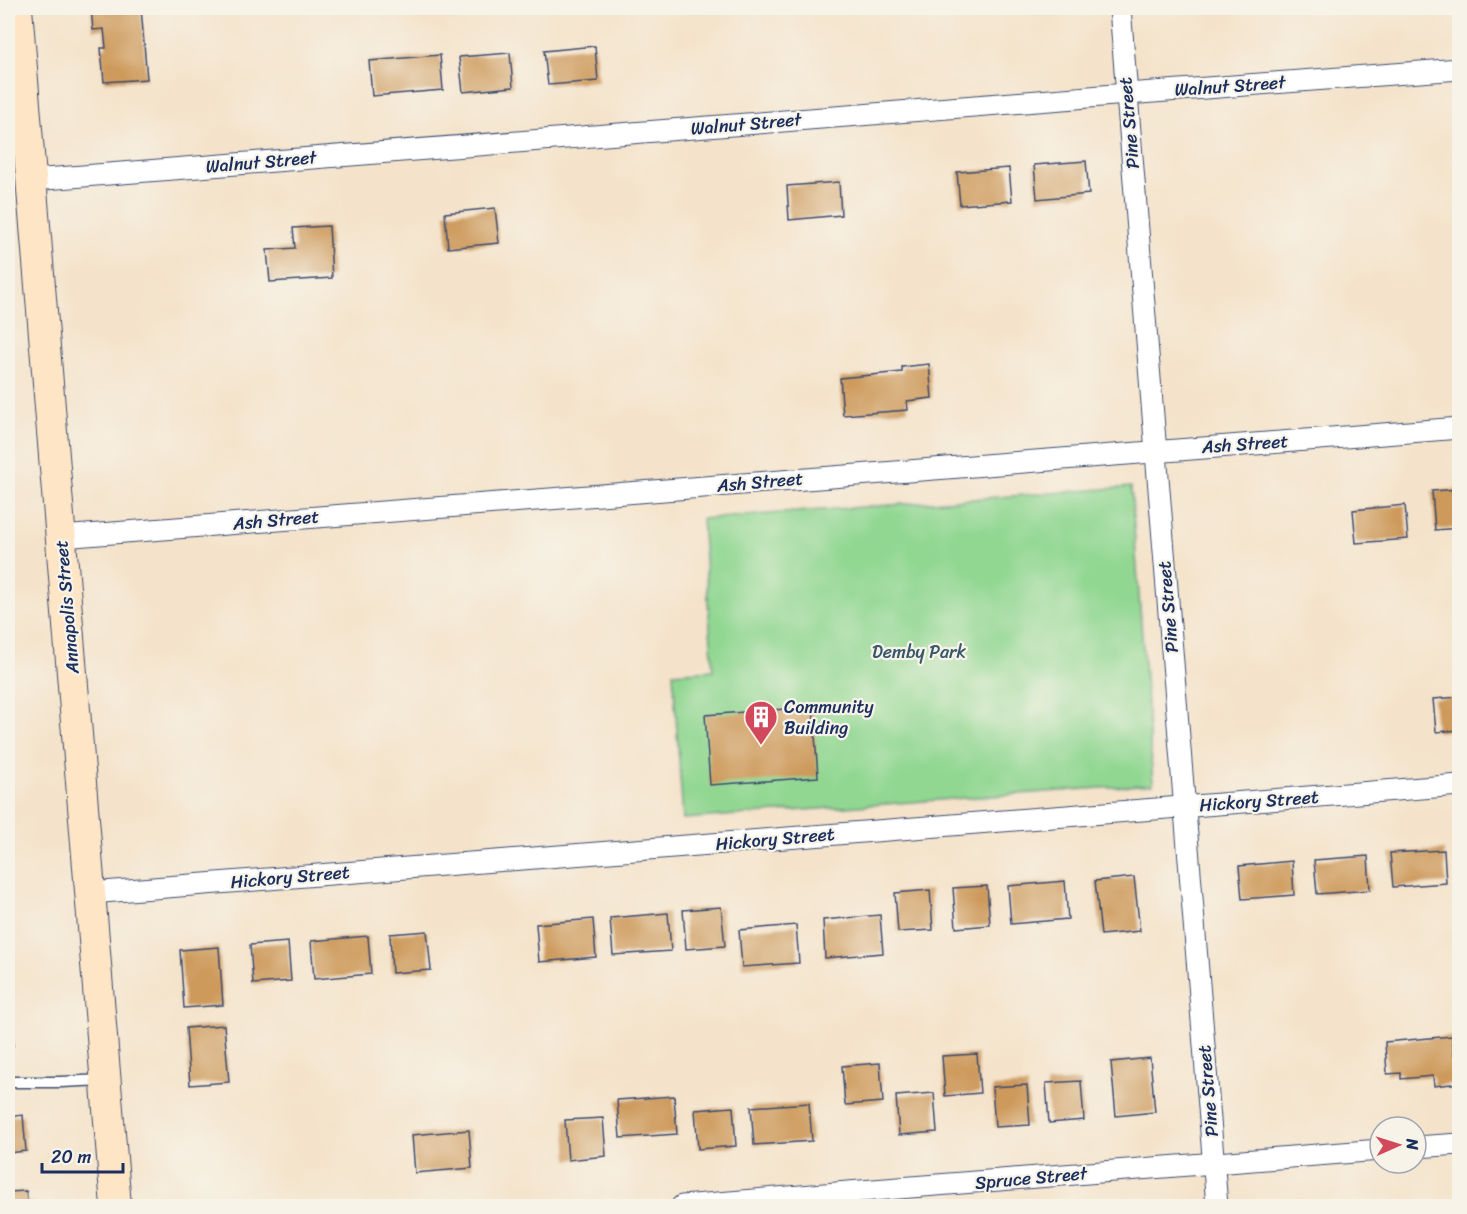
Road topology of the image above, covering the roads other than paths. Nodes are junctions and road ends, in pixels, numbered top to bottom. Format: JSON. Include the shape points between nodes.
{"nodes":[{"id":1,"x":17,"y":8,"type":"edge"},
{"id":2,"x":1120,"y":8,"type":"edge"},
{"id":3,"x":1460,"y":69,"type":"edge"},
{"id":4,"x":1127,"y":94,"type":"junction"},
{"id":5,"x":32,"y":180,"type":"junction"},
{"id":6,"x":1460,"y":428,"type":"edge"},
{"id":7,"x":1156,"y":451,"type":"junction"},
{"id":8,"x":61,"y":537,"type":"junction"},
{"id":9,"x":1460,"y":785,"type":"edge"},
{"id":10,"x":1184,"y":807,"type":"junction"},
{"id":11,"x":90,"y":893,"type":"junction"},
{"id":12,"x":106,"y":1080,"type":"junction"},
{"id":13,"x":8,"y":1082,"type":"edge"},
{"id":14,"x":1460,"y":1144,"type":"edge"},
{"id":15,"x":1428,"y":1146,"type":"edge"},
{"id":16,"x":1368,"y":1151,"type":"edge"},
{"id":17,"x":1214,"y":1163,"type":"junction"},
{"id":18,"x":116,"y":1206,"type":"edge"},
{"id":19,"x":682,"y":1206,"type":"edge"},
{"id":20,"x":1217,"y":1206,"type":"edge"}],
"edges":[{"from":1,"to":5,"type":"street","name":"Annapolis Street"},
{"from":2,"to":4,"type":"street","name":"Pine Street"},
{"from":3,"to":4,"type":"street","name":"Walnut Street"},
{"from":4,"to":5,"type":"street","name":"Walnut Street"},
{"from":4,"to":7,"type":"street","name":"Pine Street"},
{"from":5,"to":8,"type":"street","name":"Annapolis Street"},
{"from":6,"to":7,"type":"street","name":"Ash Street"},
{"from":7,"to":8,"type":"street","name":"Ash Street"},
{"from":7,"to":10,"type":"street","name":"Pine Street"},
{"from":8,"to":11,"type":"street","name":"Annapolis Street"},
{"from":9,"to":10,"type":"street","name":"Hickory Street"},
{"from":10,"to":11,"type":"street","name":"Hickory Street"},
{"from":10,"to":17,"type":"street","name":"Pine Street"},
{"from":11,"to":12,"type":"street","name":"Annapolis Street"},
{"from":12,"to":13,"type":"lane"},
{"from":12,"to":18,"type":"street","name":"Annapolis Street"},
{"from":14,"to":15,"type":"street"},
{"from":16,"to":17,"type":"street","name":"Spruce Street"},
{"from":17,"to":19,"type":"street","name":"Spruce Street"},
{"from":17,"to":20,"type":"street","name":"Pine Street"}]}
